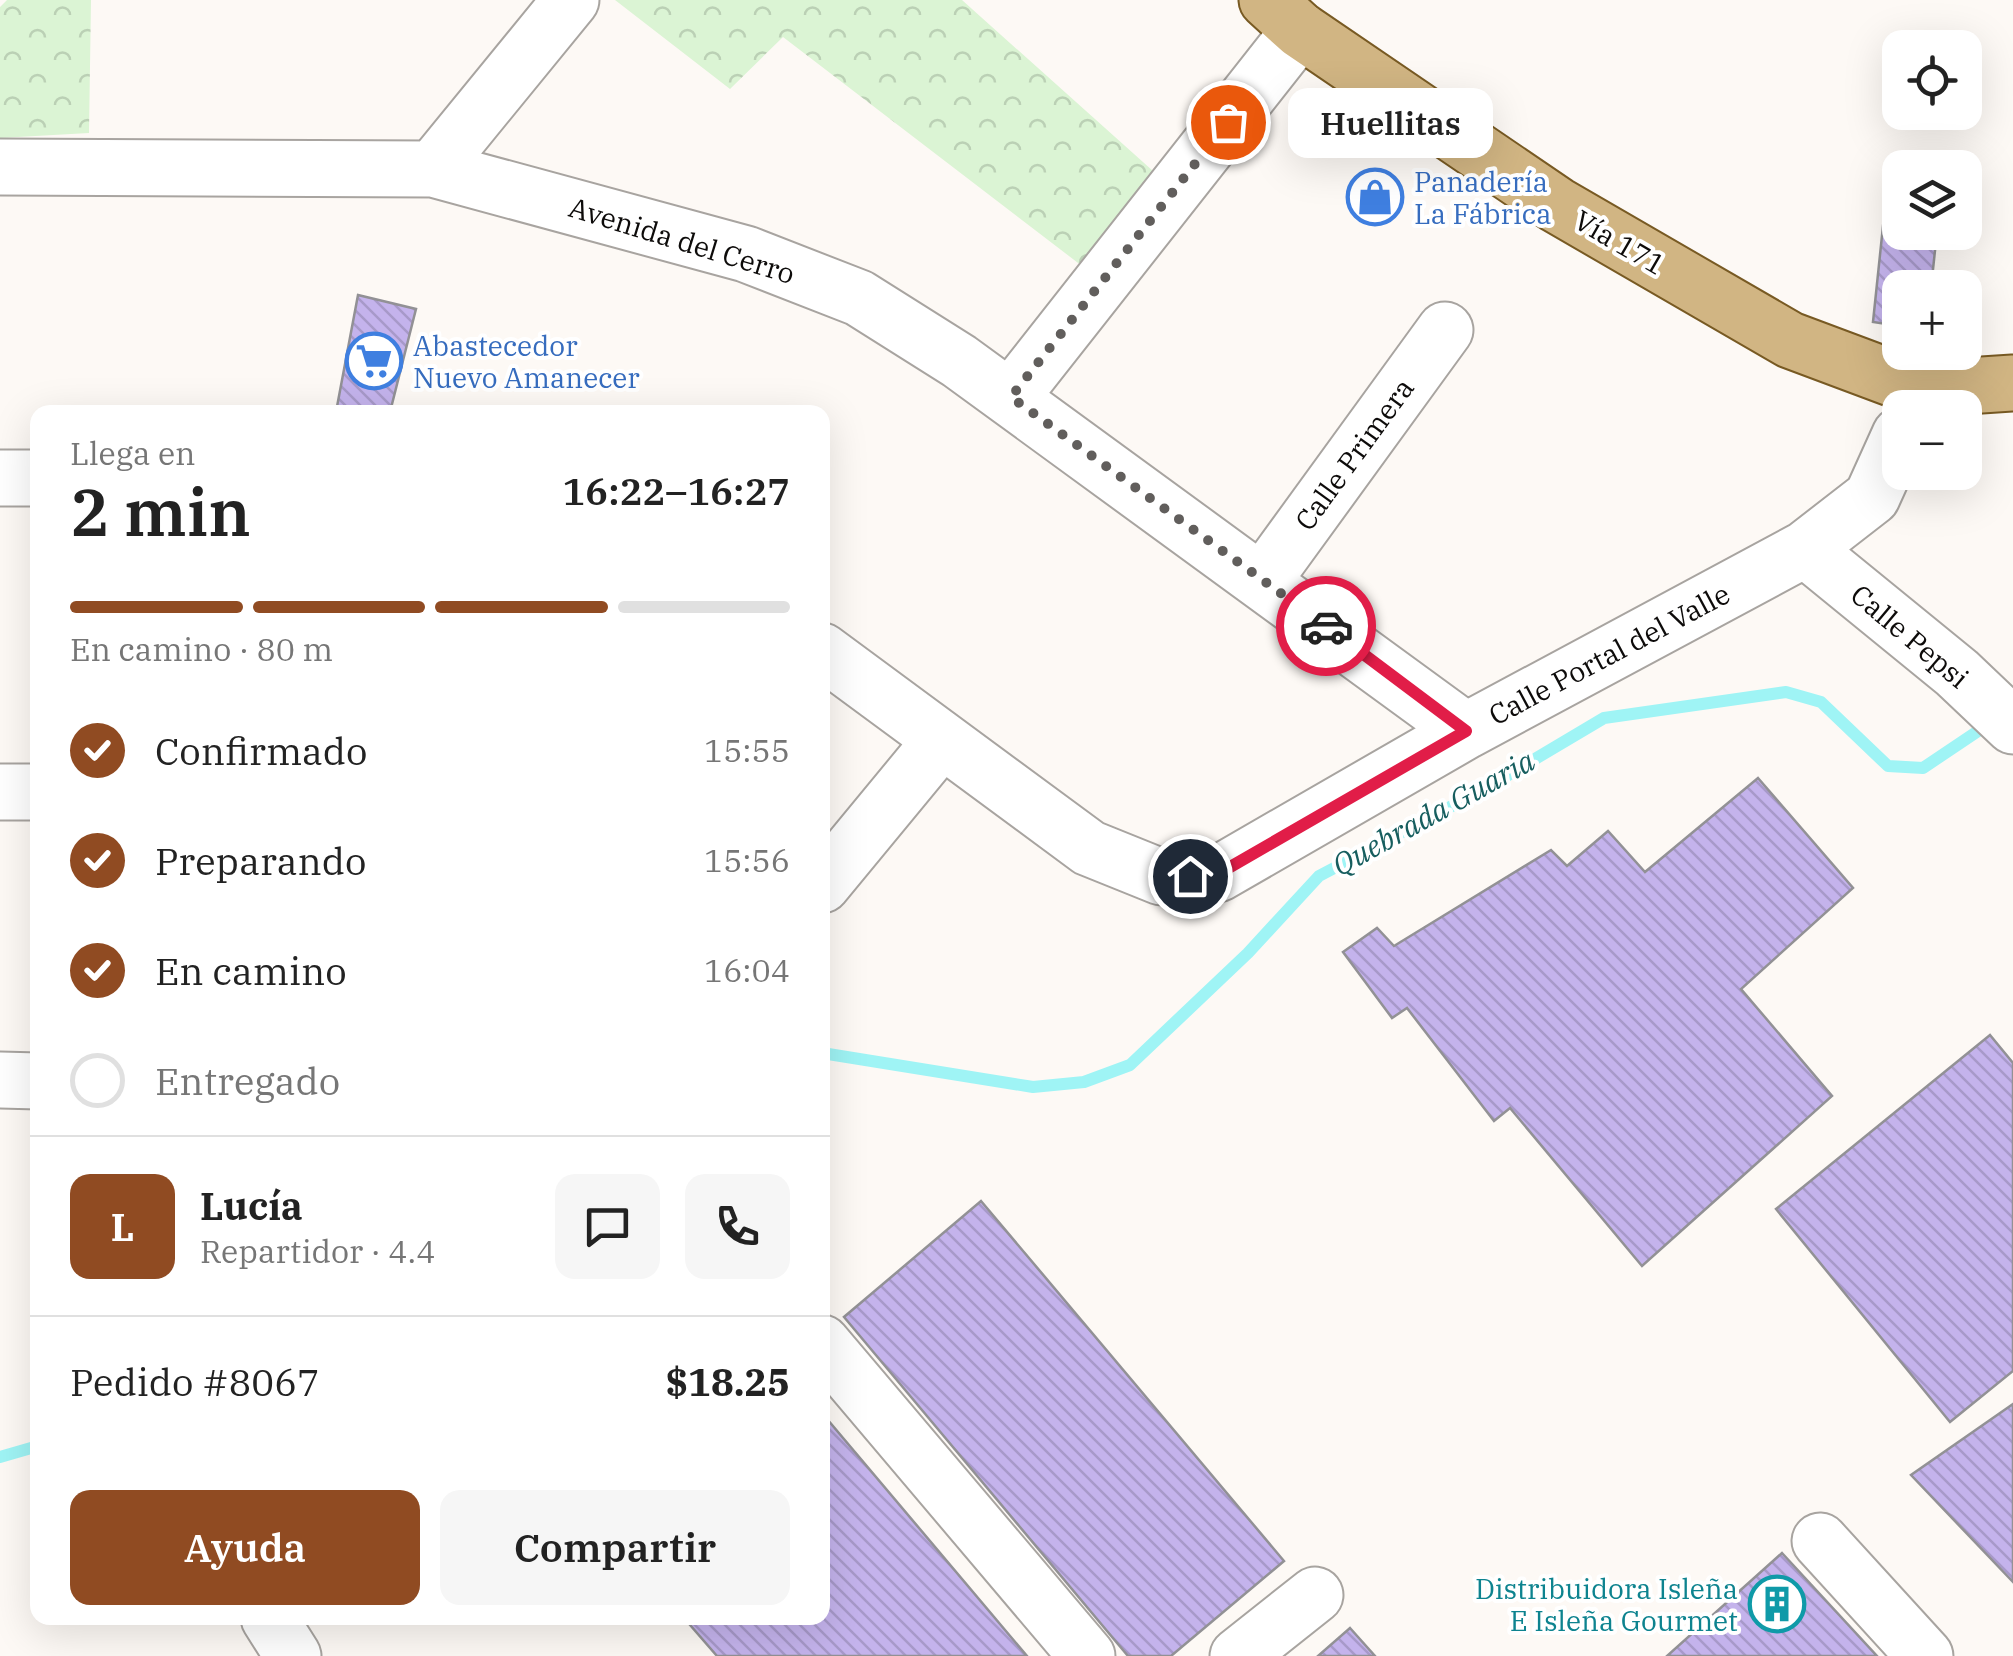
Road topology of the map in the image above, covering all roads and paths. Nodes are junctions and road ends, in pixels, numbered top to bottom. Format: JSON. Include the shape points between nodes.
{"nodes":[{"id":1,"x":571,"y":0,"type":"edge"},
{"id":2,"x":1284,"y":15,"type":"edge"},
{"id":3,"x":0,"y":167,"type":"edge"},
{"id":4,"x":433,"y":169,"type":"junction"},
{"id":5,"x":1445,"y":330,"type":"dead end"},
{"id":6,"x":2013,"y":383,"type":"edge"},
{"id":7,"x":1982,"y":391,"type":"edge"},
{"id":8,"x":1882,"y":393,"type":"edge"},
{"id":9,"x":1011,"y":397,"type":"junction"},
{"id":10,"x":1882,"y":475,"type":"edge"},
{"id":11,"x":0,"y":478,"type":"edge"},
{"id":12,"x":30,"y":478,"type":"edge"},
{"id":13,"x":1805,"y":549,"type":"junction"},
{"id":14,"x":1264,"y":579,"type":"junction"},
{"id":15,"x":830,"y":657,"type":"edge"},
{"id":16,"x":2013,"y":726,"type":"edge"},
{"id":17,"x":1466,"y":731,"type":"junction"},
{"id":18,"x":940,"y":742,"type":"junction"},
{"id":19,"x":0,"y":792,"type":"edge"},
{"id":20,"x":30,"y":792,"type":"edge"},
{"id":21,"x":830,"y":874,"type":"edge"},
{"id":22,"x":0,"y":1080,"type":"edge"},
{"id":23,"x":30,"y":1081,"type":"edge"},
{"id":24,"x":830,"y":1353,"type":"edge"},
{"id":25,"x":1820,"y":1542,"type":"dead end"},
{"id":26,"x":1315,"y":1595,"type":"dead end"},
{"id":27,"x":273,"y":1625,"type":"edge"},
{"id":28,"x":293,"y":1656,"type":"edge"},
{"id":29,"x":1087,"y":1656,"type":"edge"},
{"id":30,"x":1238,"y":1656,"type":"edge"},
{"id":31,"x":1925,"y":1656,"type":"edge"}],
"edges":[{"from":1,"to":4,"type":"street"},
{"from":2,"to":8,"type":"main road","name":"Vía 171","via":[[1557,206]]},
{"from":2,"to":9,"type":"street"},
{"from":3,"to":4,"type":"street","name":"Avenida del Cerro"},
{"from":4,"to":9,"type":"street","name":"Avenida del Cerro","via":[[746,254],[858,298]]},
{"from":5,"to":14,"type":"street","name":"Calle Primera"},
{"from":6,"to":7,"type":"main road","name":"Vía 171"},
{"from":9,"to":14,"type":"street","name":"Avenida del Cerro"},
{"from":10,"to":13,"type":"street","name":"Calle Portal del Valle","via":[[1872,497]]},
{"from":11,"to":12,"type":"street"},
{"from":13,"to":16,"type":"street","name":"Calle Pepsi"},
{"from":13,"to":17,"type":"street","name":"Calle Portal del Valle"},
{"from":14,"to":17,"type":"street","name":"Avenida del Cerro"},
{"from":15,"to":18,"type":"street","name":"Calle Portal del Valle"},
{"from":17,"to":18,"type":"street","name":"Calle Portal del Valle","via":[[1218,874],[1161,878],[1089,848]]},
{"from":18,"to":21,"type":"street"},
{"from":19,"to":20,"type":"street"},
{"from":22,"to":23,"type":"street"},
{"from":24,"to":29,"type":"street"},
{"from":25,"to":31,"type":"street"},
{"from":26,"to":30,"type":"street"},
{"from":27,"to":28,"type":"street"}]}
